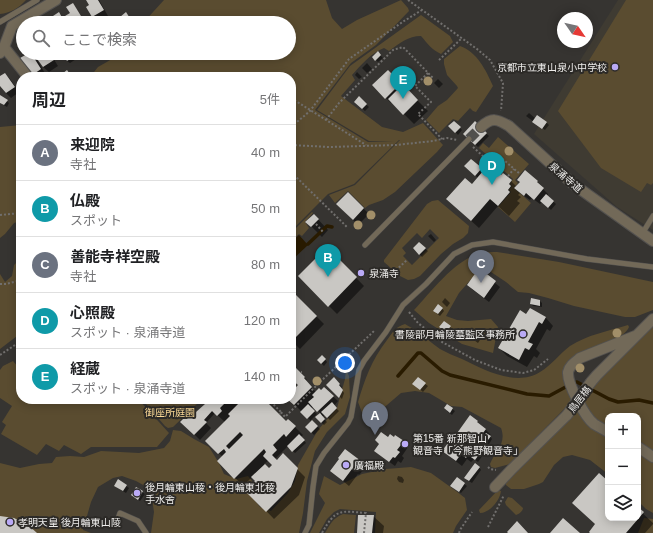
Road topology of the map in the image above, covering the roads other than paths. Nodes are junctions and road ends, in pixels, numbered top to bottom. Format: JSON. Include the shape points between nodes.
{"nodes":[{"id":1,"x":37,"y":0,"type":"edge"},
{"id":2,"x":56,"y":0,"type":"edge"},
{"id":3,"x":29,"y":16,"type":"edge"},
{"id":4,"x":0,"y":22,"type":"edge"},
{"id":5,"x":16,"y":24,"type":"edge"},
{"id":6,"x":2,"y":50,"type":"edge"},
{"id":7,"x":23,"y":72,"type":"edge"},
{"id":8,"x":481,"y":127,"type":"tunnel mouth"},
{"id":9,"x":467,"y":142,"type":"tunnel mouth"},
{"id":10,"x":653,"y":216,"type":"edge"},
{"id":11,"x":642,"y":234,"type":"junction"},
{"id":12,"x":653,"y":241,"type":"edge"},
{"id":13,"x":365,"y":245,"type":"dead end"},
{"id":14,"x":653,"y":267,"type":"edge"},
{"id":15,"x":653,"y":319,"type":"edge"},
{"id":16,"x":636,"y":336,"type":"junction"},
{"id":17,"x":605,"y":430,"type":"edge"},
{"id":18,"x":641,"y":449,"type":"edge"},
{"id":19,"x":653,"y":457,"type":"edge"},
{"id":20,"x":495,"y":487,"type":"dead end"},
{"id":21,"x":119,"y":516,"type":"dead end"},
{"id":22,"x":146,"y":533,"type":"edge"},
{"id":23,"x":305,"y":533,"type":"edge"}],
"edges":[{"from":1,"to":4,"type":"lane"},
{"from":2,"to":3,"type":"street"},
{"from":5,"to":6,"type":"street","via":[[12,26]]},
{"from":6,"to":7,"type":"street"},
{"from":8,"to":11,"type":"street","name":"泉涌寺道","via":[[489,120],[499,120],[509,126],[573,184]]},
{"from":9,"to":13,"type":"lane"},
{"from":10,"to":11,"type":"lane"},
{"from":11,"to":12,"type":"street","name":"泉涌寺道"},
{"from":14,"to":23,"type":"lane","via":[[587,259],[493,242],[472,245],[454,254],[403,305],[359,370],[351,417],[316,466],[309,525]]},
{"from":15,"to":16,"type":"street","name":"鳥居𣘺"},
{"from":16,"to":17,"type":"street","via":[[580,358],[572,364],[569,371],[573,391],[582,408],[593,423]]},
{"from":16,"to":20,"type":"street","name":"鳥居𣘺","bridge":true,"via":[[597,375],[567,415]]},
{"from":18,"to":19,"type":"street"},
{"from":21,"to":22,"type":"lane","via":[[120,513],[138,521]]}]}
